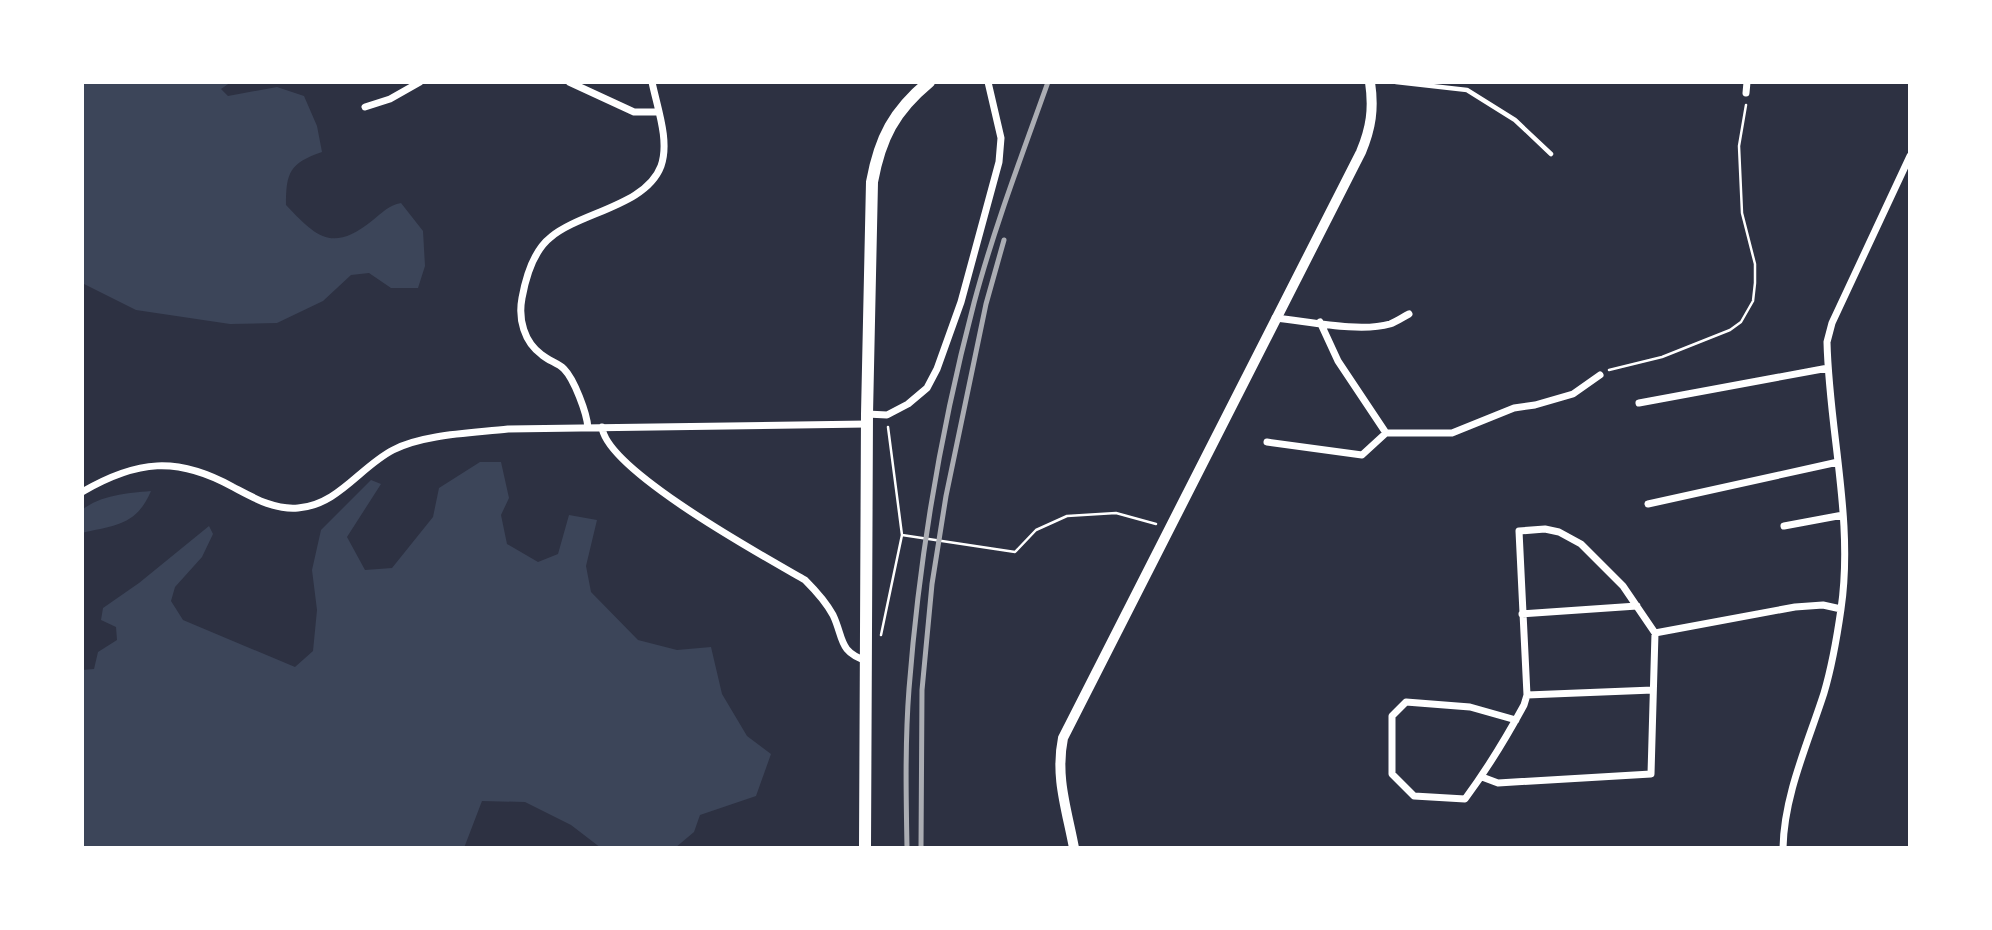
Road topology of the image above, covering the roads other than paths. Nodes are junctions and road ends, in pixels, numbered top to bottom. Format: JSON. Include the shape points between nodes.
{"nodes":[{"id":1,"x":420,"y":82,"type":"edge"},
{"id":2,"x":569,"y":82,"type":"edge"},
{"id":3,"x":652,"y":82,"type":"edge"},
{"id":4,"x":929,"y":82,"type":"edge"},
{"id":5,"x":988,"y":82,"type":"edge"},
{"id":6,"x":1370,"y":82,"type":"edge"},
{"id":7,"x":1396,"y":82,"type":"edge"},
{"id":8,"x":1747,"y":82,"type":"edge"},
{"id":9,"x":1746,"y":93,"type":"road end"},
{"id":10,"x":365,"y":107,"type":"dead end"},
{"id":11,"x":658,"y":112,"type":"junction"},
{"id":12,"x":1551,"y":154,"type":"dead end"},
{"id":13,"x":1910,"y":156,"type":"edge"},
{"id":14,"x":1409,"y":313,"type":"dead end"},
{"id":15,"x":1275,"y":318,"type":"junction"},
{"id":16,"x":1320,"y":322,"type":"junction"},
{"id":17,"x":1828,"y":368,"type":"junction"},
{"id":18,"x":1600,"y":375,"type":"road end"},
{"id":19,"x":1639,"y":403,"type":"dead end"},
{"id":20,"x":867,"y":419,"type":"junction"},
{"id":21,"x":602,"y":427,"type":"junction"},
{"id":22,"x":588,"y":428,"type":"junction"},
{"id":23,"x":1386,"y":433,"type":"junction"},
{"id":24,"x":1267,"y":442,"type":"dead end"},
{"id":25,"x":1839,"y":462,"type":"junction"},
{"id":26,"x":82,"y":492,"type":"edge"},
{"id":27,"x":1648,"y":504,"type":"dead end"},
{"id":28,"x":1843,"y":515,"type":"junction"},
{"id":29,"x":1784,"y":526,"type":"dead end"},
{"id":30,"x":1637,"y":606,"type":"junction"},
{"id":31,"x":1841,"y":608,"type":"junction"},
{"id":32,"x":1522,"y":614,"type":"junction"},
{"id":33,"x":1655,"y":633,"type":"junction"},
{"id":34,"x":867,"y":661,"type":"junction"},
{"id":35,"x":1653,"y":690,"type":"junction"},
{"id":36,"x":1527,"y":695,"type":"junction"},
{"id":37,"x":1516,"y":720,"type":"junction"},
{"id":38,"x":1482,"y":776,"type":"junction"},
{"id":39,"x":865,"y":848,"type":"edge"},
{"id":40,"x":1074,"y":848,"type":"edge"},
{"id":41,"x":1783,"y":848,"type":"edge"}],
"edges":[{"from":1,"to":10,"type":"street"},
{"from":2,"to":11,"type":"street","via":[[634,112]]},
{"from":3,"to":11,"type":"street"},
{"from":4,"to":20,"type":"main road","via":[[890,124],[876,157],[870,208]]},
{"from":5,"to":20,"type":"street","via":[[1001,138],[999,162],[961,302],[937,369],[927,388],[908,404]]},
{"from":6,"to":15,"type":"street","via":[[1370,129],[1361,152]]},
{"from":7,"to":12,"type":"lane","via":[[1466,90],[1515,120]]},
{"from":8,"to":9,"type":"street"},
{"from":11,"to":22,"type":"street","via":[[663,152],[661,167],[651,181],[640,192],[551,236],[531,264],[522,300],[527,341],[570,376]]},
{"from":13,"to":17,"type":"street","via":[[1832,323]]},
{"from":14,"to":16,"type":"street","via":[[1374,326]]},
{"from":15,"to":16,"type":"street"},
{"from":15,"to":40,"type":"street","via":[[1063,738],[1060,778]]},
{"from":16,"to":23,"type":"street","via":[[1338,361]]},
{"from":17,"to":19,"type":"street"},
{"from":17,"to":25,"type":"street"},
{"from":18,"to":23,"type":"street","via":[[1573,394],[1514,408],[1451,433]]},
{"from":20,"to":21,"type":"street"},
{"from":20,"to":34,"type":"main road"},
{"from":21,"to":22,"type":"street"},
{"from":21,"to":34,"type":"street","via":[[610,446],[663,494],[805,580],[833,616],[842,644],[853,657]]},
{"from":22,"to":26,"type":"street","via":[[508,429],[407,444],[314,506],[271,505],[177,465],[119,474]]},
{"from":23,"to":24,"type":"street","via":[[1362,455]]},
{"from":25,"to":27,"type":"street"},
{"from":25,"to":28,"type":"street"},
{"from":28,"to":29,"type":"street"},
{"from":28,"to":31,"type":"street"},
{"from":30,"to":32,"type":"street"},
{"from":30,"to":32,"type":"street","via":[[1581,544],[1545,529],[1519,531]]},
{"from":30,"to":33,"type":"street"},
{"from":31,"to":33,"type":"street","via":[[1795,607]]},
{"from":31,"to":41,"type":"street","via":[[1825,689],[1792,791]]},
{"from":32,"to":36,"type":"street"},
{"from":33,"to":35,"type":"street"},
{"from":34,"to":39,"type":"main road"},
{"from":35,"to":36,"type":"street"},
{"from":35,"to":38,"type":"street","via":[[1651,774],[1498,783]]},
{"from":36,"to":37,"type":"street"},
{"from":37,"to":38,"type":"street"},
{"from":37,"to":38,"type":"street","via":[[1470,707],[1406,702],[1392,716],[1392,774],[1413,796],[1465,799]]}]}
